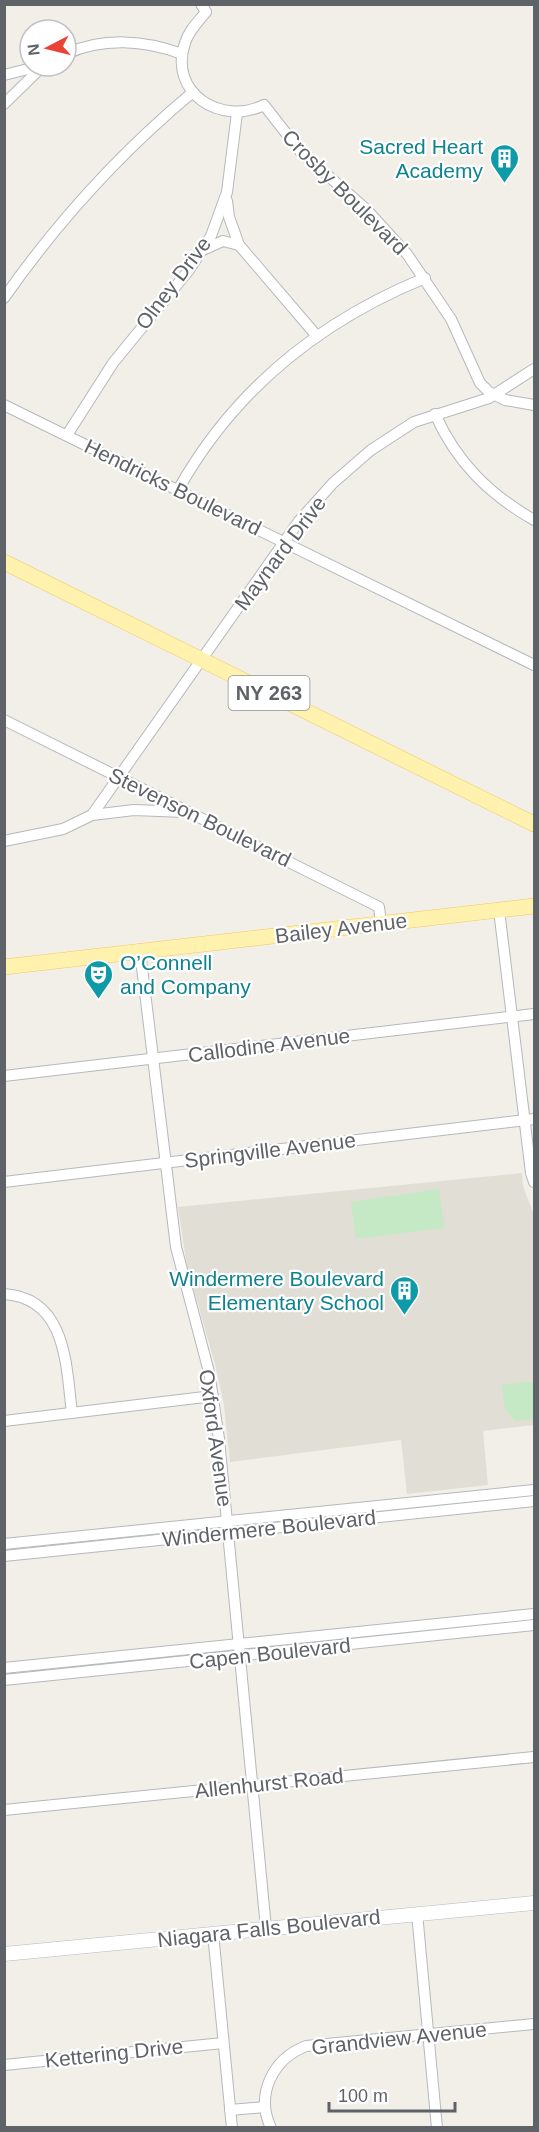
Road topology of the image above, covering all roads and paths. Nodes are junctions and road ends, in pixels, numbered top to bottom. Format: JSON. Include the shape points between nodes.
{"nodes":[{"id":1,"x":201,"y":4,"type":"edge"},
{"id":2,"x":78,"y":50,"type":"edge"},
{"id":3,"x":183,"y":54,"type":"junction"},
{"id":4,"x":5,"y":75,"type":"edge"},
{"id":5,"x":29,"y":78,"type":"edge"},
{"id":6,"x":193,"y":92,"type":"junction"},
{"id":7,"x":8,"y":99,"type":"edge"},
{"id":8,"x":237,"y":113,"type":"junction"},
{"id":9,"x":227,"y":192,"type":"junction"},
{"id":10,"x":239,"y":244,"type":"junction"},
{"id":11,"x":202,"y":251,"type":"junction"},
{"id":12,"x":425,"y":278,"type":"junction"},
{"id":13,"x":4,"y":298,"type":"edge"},
{"id":14,"x":316,"y":335,"type":"junction"},
{"id":15,"x":534,"y":369,"type":"edge"},
{"id":16,"x":495,"y":395,"type":"junction"},
{"id":17,"x":4,"y":405,"type":"edge"},
{"id":18,"x":534,"y":405,"type":"edge"},
{"id":19,"x":435,"y":414,"type":"junction"},
{"id":20,"x":67,"y":435,"type":"junction"},
{"id":21,"x":178,"y":490,"type":"junction"},
{"id":22,"x":534,"y":520,"type":"edge"},
{"id":23,"x":285,"y":542,"type":"junction"},
{"id":24,"x":4,"y":562,"type":"edge"},
{"id":25,"x":202,"y":660,"type":"junction"},
{"id":26,"x":534,"y":665,"type":"edge"},
{"id":27,"x":4,"y":720,"type":"edge"},
{"id":28,"x":120,"y":777,"type":"junction"},
{"id":29,"x":190,"y":813,"type":"junction"},
{"id":30,"x":92,"y":815,"type":"junction"},
{"id":31,"x":534,"y":824,"type":"edge"},
{"id":32,"x":4,"y":841,"type":"edge"},
{"id":33,"x":534,"y":906,"type":"edge"},
{"id":34,"x":499,"y":910,"type":"junction"},
{"id":35,"x":381,"y":923,"type":"junction"},
{"id":36,"x":140,"y":951,"type":"junction"},
{"id":37,"x":4,"y":967,"type":"edge"},
{"id":38,"x":534,"y":1014,"type":"edge"},
{"id":39,"x":512,"y":1016,"type":"junction"},
{"id":40,"x":152,"y":1059,"type":"junction"},
{"id":41,"x":4,"y":1076,"type":"edge"},
{"id":42,"x":530,"y":1119,"type":"edge"},
{"id":43,"x":164,"y":1163,"type":"junction"},
{"id":44,"x":4,"y":1182,"type":"edge"},
{"id":45,"x":534,"y":1182,"type":"edge"},
{"id":46,"x":4,"y":1294,"type":"edge"},
{"id":47,"x":213,"y":1396,"type":"junction"},
{"id":48,"x":72,"y":1413,"type":"junction"},
{"id":49,"x":4,"y":1421,"type":"edge"},
{"id":50,"x":534,"y":1490,"type":"edge"},
{"id":51,"x":534,"y":1501,"type":"edge"},
{"id":52,"x":228,"y":1527,"type":"junction"},
{"id":53,"x":4,"y":1544,"type":"edge"},
{"id":54,"x":4,"y":1556,"type":"edge"},
{"id":55,"x":534,"y":1614,"type":"edge"},
{"id":56,"x":534,"y":1625,"type":"edge"},
{"id":57,"x":240,"y":1650,"type":"junction"},
{"id":58,"x":4,"y":1668,"type":"edge"},
{"id":59,"x":4,"y":1680,"type":"edge"},
{"id":60,"x":534,"y":1757,"type":"edge"},
{"id":61,"x":253,"y":1785,"type":"junction"},
{"id":62,"x":4,"y":1810,"type":"edge"},
{"id":63,"x":534,"y":1903,"type":"edge"},
{"id":64,"x":417,"y":1913,"type":"junction"},
{"id":65,"x":266,"y":1928,"type":"junction"},
{"id":66,"x":213,"y":1934,"type":"junction"},
{"id":67,"x":4,"y":1954,"type":"edge"},
{"id":68,"x":534,"y":2024,"type":"edge"},
{"id":69,"x":428,"y":2034,"type":"junction"},
{"id":70,"x":224,"y":2043,"type":"junction"},
{"id":71,"x":4,"y":2065,"type":"edge"},
{"id":72,"x":266,"y":2107,"type":"junction"},
{"id":73,"x":230,"y":2110,"type":"junction"},
{"id":74,"x":232,"y":2127,"type":"edge"},
{"id":75,"x":271,"y":2127,"type":"edge"},
{"id":76,"x":437,"y":2127,"type":"edge"}],
"edges":[{"from":1,"to":3,"type":"street","via":[[206,12],[189,34]]},
{"from":2,"to":3,"type":"street","via":[[119,42],[154,45]]},
{"from":3,"to":6,"type":"street","via":[[184,72]]},
{"from":4,"to":7,"type":"street"},
{"from":5,"to":7,"type":"street"},
{"from":6,"to":8,"type":"street","name":"Crosby Boulevard","via":[[216,110]]},
{"from":6,"to":13,"type":"street","via":[[148,130],[79,202]]},
{"from":8,"to":9,"type":"street","name":"Olney Drive"},
{"from":8,"to":12,"type":"street","name":"Crosby Boulevard","via":[[264,105],[300,152],[367,210]]},
{"from":9,"to":10,"type":"street","via":[[229,217]]},
{"from":9,"to":11,"type":"street","name":"Olney Drive"},
{"from":10,"to":11,"type":"street","via":[[223,241]]},
{"from":10,"to":14,"type":"street"},
{"from":11,"to":20,"type":"street","name":"Olney Drive","via":[[113,363]]},
{"from":12,"to":14,"type":"street","via":[[368,303]]},
{"from":12,"to":16,"type":"street","name":"Crosby Boulevard","via":[[451,319],[480,383]]},
{"from":14,"to":21,"type":"street","via":[[270,372],[230,414]]},
{"from":15,"to":16,"type":"street","name":"Maynard Drive"},
{"from":16,"to":18,"type":"street"},
{"from":16,"to":19,"type":"street","name":"Maynard Drive"},
{"from":17,"to":20,"type":"street","name":"Hendricks Boulevard"},
{"from":19,"to":22,"type":"street","via":[[455,452],[480,482],[507,505]]},
{"from":19,"to":23,"type":"street","name":"Maynard Drive","via":[[392,435],[352,466],[315,501]]},
{"from":20,"to":21,"type":"street","name":"Hendricks Boulevard"},
{"from":21,"to":23,"type":"street","name":"Hendricks Boulevard"},
{"from":23,"to":25,"type":"street","name":"Maynard Drive"},
{"from":23,"to":26,"type":"street","name":"Hendricks Boulevard"},
{"from":24,"to":25,"type":"main road","number":"NY 263"},
{"from":25,"to":28,"type":"street","name":"Maynard Drive"},
{"from":25,"to":31,"type":"main road","number":"NY 263"},
{"from":27,"to":28,"type":"street","name":"Stevenson Boulevard"},
{"from":28,"to":29,"type":"street","name":"Stevenson Boulevard"},
{"from":28,"to":30,"type":"street","name":"Maynard Drive"},
{"from":29,"to":30,"type":"street","name":"Maynard Drive","via":[[134,810]]},
{"from":29,"to":35,"type":"street","name":"Stevenson Boulevard","via":[[379,907]]},
{"from":30,"to":32,"type":"street","name":"Maynard Drive","via":[[63,829]]},
{"from":33,"to":34,"type":"main road","name":"Bailey Avenue"},
{"from":34,"to":35,"type":"main road","name":"Bailey Avenue"},
{"from":34,"to":39,"type":"street"},
{"from":35,"to":36,"type":"main road","name":"Bailey Avenue"},
{"from":36,"to":37,"type":"main road","name":"Bailey Avenue"},
{"from":36,"to":40,"type":"street","name":"Oxford Avenue"},
{"from":38,"to":39,"type":"street","name":"Callodine Avenue"},
{"from":39,"to":40,"type":"street","name":"Callodine Avenue"},
{"from":39,"to":42,"type":"street"},
{"from":40,"to":41,"type":"street","name":"Callodine Avenue"},
{"from":40,"to":43,"type":"street","name":"Oxford Avenue"},
{"from":42,"to":43,"type":"street","name":"Springville Avenue"},
{"from":42,"to":45,"type":"street"},
{"from":43,"to":44,"type":"street","name":"Springville Avenue"},
{"from":43,"to":47,"type":"street","name":"Oxford Avenue","via":[[180,1265]]},
{"from":46,"to":48,"type":"street","via":[[30,1301],[55,1323],[62,1342]]},
{"from":47,"to":48,"type":"street"},
{"from":47,"to":52,"type":"street","name":"Oxford Avenue"},
{"from":48,"to":49,"type":"street"},
{"from":50,"to":52,"type":"street","name":"Windermere Boulevard"},
{"from":51,"to":52,"type":"street","name":"Windermere Boulevard"},
{"from":52,"to":53,"type":"street","name":"Windermere Boulevard"},
{"from":52,"to":54,"type":"street","name":"Windermere Boulevard"},
{"from":52,"to":57,"type":"street","name":"Oxford Avenue"},
{"from":55,"to":57,"type":"street","name":"Capen Boulevard"},
{"from":56,"to":57,"type":"street","name":"Capen Boulevard"},
{"from":57,"to":58,"type":"street","name":"Capen Boulevard"},
{"from":57,"to":59,"type":"street","name":"Capen Boulevard"},
{"from":57,"to":61,"type":"street","name":"Oxford Avenue"},
{"from":60,"to":61,"type":"street","name":"Allenhurst Road"},
{"from":61,"to":62,"type":"street","name":"Allenhurst Road"},
{"from":61,"to":65,"type":"street","name":"Oxford Avenue"},
{"from":63,"to":64,"type":"main road","name":"Niagara Falls Boulevard"},
{"from":64,"to":65,"type":"main road","name":"Niagara Falls Boulevard"},
{"from":64,"to":69,"type":"street"},
{"from":65,"to":66,"type":"main road","name":"Niagara Falls Boulevard"},
{"from":66,"to":67,"type":"main road","name":"Niagara Falls Boulevard"},
{"from":66,"to":70,"type":"street"},
{"from":68,"to":69,"type":"street","name":"Grandview Avenue"},
{"from":69,"to":72,"type":"street","name":"Grandview Avenue","via":[[323,2043],[295,2050],[274,2070],[266,2091]]},
{"from":69,"to":76,"type":"street"},
{"from":70,"to":71,"type":"street","name":"Kettering Drive"},
{"from":70,"to":73,"type":"street"},
{"from":72,"to":73,"type":"street"},
{"from":72,"to":75,"type":"street"},
{"from":73,"to":74,"type":"street"}]}
